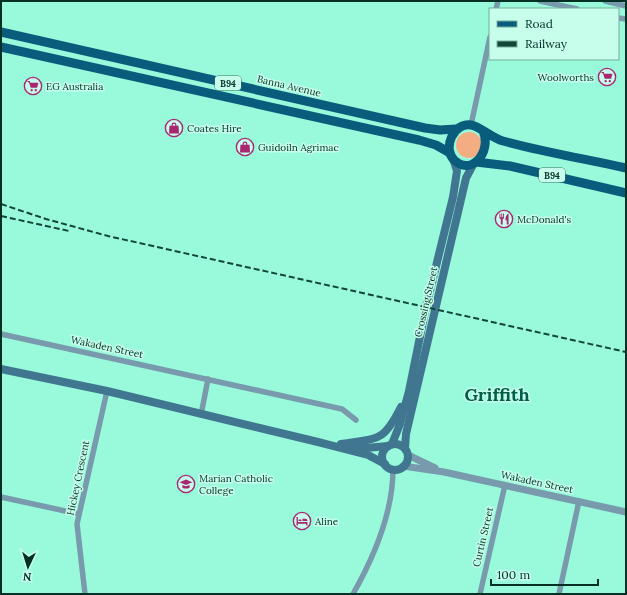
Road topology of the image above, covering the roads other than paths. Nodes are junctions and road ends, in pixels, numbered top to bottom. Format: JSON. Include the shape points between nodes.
{"nodes":[{"id":1,"x":540,"y":1,"type":"edge"},
{"id":2,"x":605,"y":1,"type":"edge"},
{"id":3,"x":626,"y":6,"type":"edge"},
{"id":4,"x":572,"y":8,"type":"edge"},
{"id":5,"x":1,"y":32,"type":"edge"},
{"id":6,"x":489,"y":42,"type":"edge"},
{"id":7,"x":1,"y":47,"type":"edge"},
{"id":8,"x":472,"y":125,"type":"junction"},
{"id":9,"x":456,"y":129,"type":"junction"},
{"id":10,"x":483,"y":131,"type":"junction"},
{"id":11,"x":452,"y":155,"type":"junction"},
{"id":12,"x":475,"y":163,"type":"junction"},
{"id":13,"x":626,"y":168,"type":"edge"},
{"id":14,"x":626,"y":193,"type":"edge"},
{"id":15,"x":1,"y":334,"type":"edge"},
{"id":16,"x":1,"y":369,"type":"edge"},
{"id":17,"x":208,"y":379,"type":"junction"},
{"id":18,"x":107,"y":391,"type":"junction"},
{"id":19,"x":409,"y":391,"type":"junction"},
{"id":20,"x":201,"y":415,"type":"junction"},
{"id":21,"x":356,"y":420,"type":"dead end"},
{"id":22,"x":318,"y":442,"type":"junction"},
{"id":23,"x":341,"y":444,"type":"junction"},
{"id":24,"x":390,"y":445,"type":"junction"},
{"id":25,"x":406,"y":452,"type":"junction"},
{"id":26,"x":385,"y":464,"type":"junction"},
{"id":27,"x":403,"y":466,"type":"junction"},
{"id":28,"x":393,"y":469,"type":"junction"},
{"id":29,"x":444,"y":472,"type":"junction"},
{"id":30,"x":504,"y":485,"type":"junction"},
{"id":31,"x":1,"y":497,"type":"edge"},
{"id":32,"x":579,"y":501,"type":"junction"},
{"id":33,"x":626,"y":512,"type":"edge"},
{"id":34,"x":79,"y":514,"type":"junction"},
{"id":35,"x":85,"y":594,"type":"edge"},
{"id":36,"x":353,"y":594,"type":"edge"},
{"id":37,"x":480,"y":594,"type":"edge"},
{"id":38,"x":559,"y":594,"type":"edge"}],
"edges":[{"from":1,"to":4,"type":"street"},
{"from":2,"to":3,"type":"street"},
{"from":5,"to":9,"type":"main road","name":"Banna Avenue","number":"B94","via":[[425,128]]},
{"from":6,"to":8,"type":"street"},
{"from":7,"to":11,"type":"main road","number":"B94","via":[[419,140],[436,145]]},
{"from":8,"to":9,"type":"main road","number":"B94"},
{"from":8,"to":10,"type":"main road","number":"B94"},
{"from":9,"to":11,"type":"main road","via":[[451,140]]},
{"from":10,"to":12,"type":"main road","via":[[485,146],[482,157]]},
{"from":10,"to":13,"type":"main road","number":"B94","via":[[508,142]]},
{"from":11,"to":12,"type":"main road","number":"B94","via":[[462,164]]},
{"from":11,"to":19,"type":"main road","name":"Crossing Street","via":[[457,171],[456,182]]},
{"from":12,"to":14,"type":"main road","number":"B94","via":[[510,166]]},
{"from":12,"to":25,"type":"main road","name":"Crossing Street","via":[[468,172],[464,185],[434,309],[406,434]]},
{"from":15,"to":17,"type":"street","name":"Wakaden Street"},
{"from":16,"to":18,"type":"main road"},
{"from":17,"to":20,"type":"street"},
{"from":17,"to":21,"type":"street","name":"Wakaden Street","via":[[342,409]]},
{"from":18,"to":20,"type":"main road"},
{"from":18,"to":34,"type":"street","name":"Hickey Crescent"},
{"from":19,"to":23,"type":"main road","name":"Crossing Street","via":[[390,428],[382,435],[365,442]]},
{"from":19,"to":24,"type":"main road","name":"Crossing Street","via":[[400,424]]},
{"from":20,"to":22,"type":"main road"},
{"from":22,"to":23,"type":"main road"},
{"from":22,"to":26,"type":"main road","via":[[368,455]]},
{"from":23,"to":24,"type":"main road","via":[[366,448]]},
{"from":24,"to":25,"type":"main road","via":[[399,445]]},
{"from":24,"to":26,"type":"main road","via":[[383,453]]},
{"from":25,"to":27,"type":"main road","via":[[407,460]]},
{"from":25,"to":29,"type":"street","name":"Wakaden Street"},
{"from":26,"to":28,"type":"main road"},
{"from":27,"to":28,"type":"main road"},
{"from":27,"to":29,"type":"street","name":"Wakaden Street"},
{"from":28,"to":36,"type":"street","via":[[391,493],[380,536],[365,573]]},
{"from":29,"to":30,"type":"street","name":"Wakaden Street"},
{"from":30,"to":32,"type":"street","name":"Wakaden Street"},
{"from":30,"to":37,"type":"street","name":"Curtin Street"},
{"from":31,"to":34,"type":"street"},
{"from":32,"to":33,"type":"street","name":"Wakaden Street"},
{"from":32,"to":38,"type":"street"},
{"from":34,"to":35,"type":"street","name":"Hickey Crescent","via":[[77,524]]}]}
